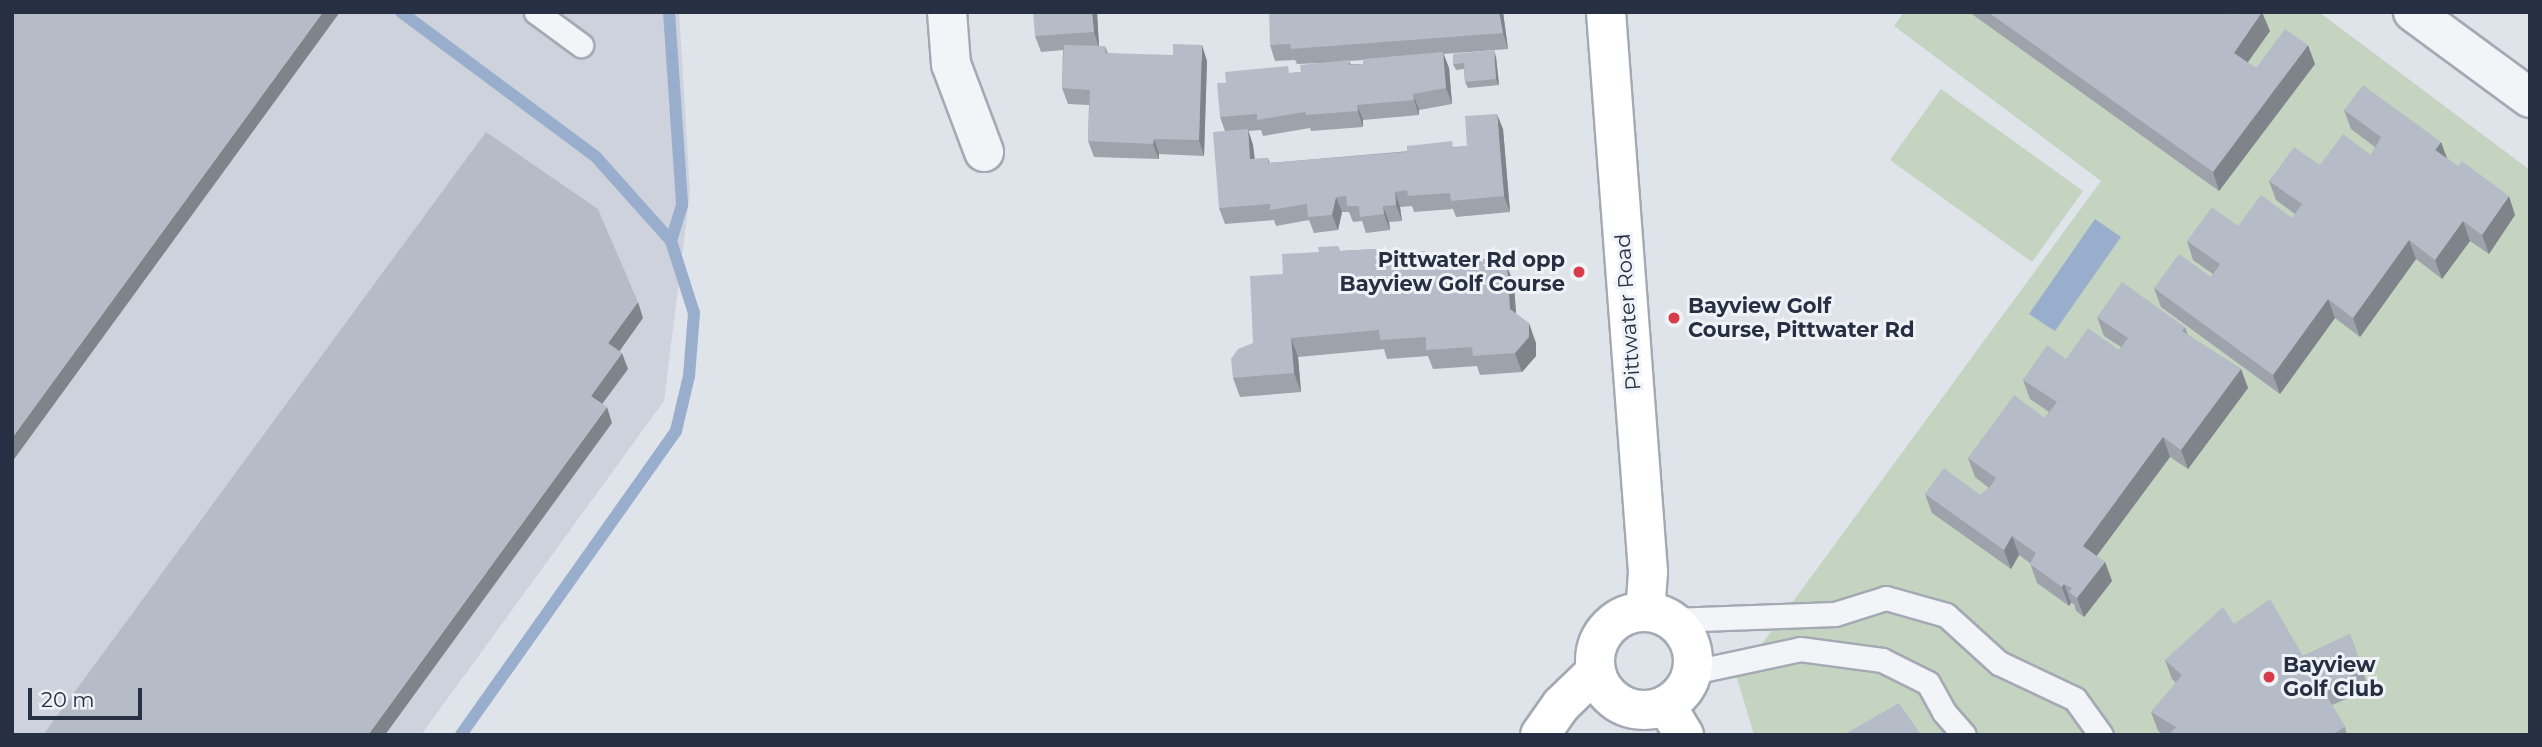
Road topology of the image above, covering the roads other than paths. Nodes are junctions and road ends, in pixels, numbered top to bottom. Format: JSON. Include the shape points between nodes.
{"nodes":[{"id":1,"x":536,"y":12,"type":"edge"},
{"id":2,"x":947,"y":12,"type":"edge"},
{"id":3,"x":1606,"y":12,"type":"edge"},
{"id":4,"x":2413,"y":12,"type":"edge"},
{"id":5,"x":581,"y":45,"type":"dead end"},
{"id":6,"x":2530,"y":98,"type":"edge"},
{"id":7,"x":984,"y":152,"type":"dead end"},
{"id":8,"x":1658,"y":616,"type":"junction"},
{"id":9,"x":1595,"y":672,"type":"junction"},
{"id":10,"x":1693,"y":672,"type":"junction"},
{"id":11,"x":1675,"y":720,"type":"edge"},
{"id":12,"x":1539,"y":735,"type":"edge"},
{"id":13,"x":1964,"y":735,"type":"edge"},
{"id":14,"x":2101,"y":735,"type":"edge"}],
"edges":[{"from":1,"to":5,"type":"lane"},
{"from":2,"to":7,"type":"street","via":[[951,64]]},
{"from":3,"to":8,"type":"main road","name":"Pittwater Road","via":[[1648,572]]},
{"from":4,"to":6,"type":"street"},
{"from":8,"to":9,"type":"main road","via":[[1623,616],[1605,629],[1595,649]]},
{"from":8,"to":10,"type":"main road","via":[[1686,634],[1693,652]]},
{"from":8,"to":14,"type":"lane","via":[[1835,614],[1886,598],[1946,615],[1999,663],[2075,699]]},
{"from":9,"to":11,"type":"main road","via":[[1604,691],[1622,706]]},
{"from":9,"to":12,"type":"main road"},
{"from":10,"to":11,"type":"main road","via":[[1678,697]]},
{"from":10,"to":13,"type":"lane","via":[[1800,649],[1882,660],[1928,683]]}]}
